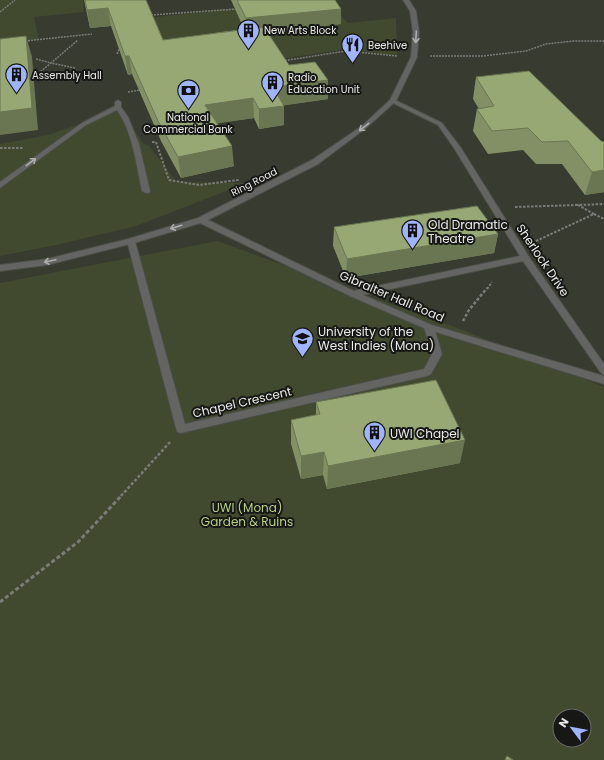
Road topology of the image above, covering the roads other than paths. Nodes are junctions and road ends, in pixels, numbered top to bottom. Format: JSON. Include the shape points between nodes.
{"nodes":[{"id":1,"x":406,"y":0,"type":"edge"},
{"id":2,"x":393,"y":101,"type":"junction"},
{"id":3,"x":0,"y":186,"type":"edge"},
{"id":4,"x":146,"y":191,"type":"dead end"},
{"id":5,"x":201,"y":220,"type":"junction"},
{"id":6,"x":131,"y":241,"type":"junction"},
{"id":7,"x":523,"y":254,"type":"junction"},
{"id":8,"x":0,"y":268,"type":"edge"},
{"id":9,"x":353,"y":294,"type":"junction"},
{"id":10,"x":429,"y":327,"type":"junction"},
{"id":11,"x":604,"y":371,"type":"edge"},
{"id":12,"x":604,"y":380,"type":"edge"}],
"edges":[{"from":1,"to":2,"type":"street","name":"Ring Road","one_way":true,"via":[[413,11],[416,32],[414,57]]},
{"from":2,"to":5,"type":"street","name":"Ring Road","one_way":true,"via":[[364,127],[315,162]]},
{"from":2,"to":7,"type":"street","name":"Sherlock Drive","via":[[440,124]]},
{"from":3,"to":4,"type":"street","one_way":true,"via":[[84,124],[118,105],[135,144]]},
{"from":5,"to":6,"type":"street","name":"Ring Road","one_way":true},
{"from":5,"to":9,"type":"street","name":"Gibralter Hall Road"},
{"from":6,"to":8,"type":"street","name":"Ring Road","one_way":true,"via":[[47,262]]},
{"from":6,"to":10,"type":"street","name":"Chapel Crescent","via":[[181,429],[427,372],[437,354]]},
{"from":7,"to":9,"type":"street","via":[[491,265]]},
{"from":7,"to":11,"type":"street","name":"Sherlock Drive"},
{"from":9,"to":10,"type":"street","name":"Gibralter Hall Road"},
{"from":10,"to":12,"type":"street","name":"Gibralter Hall Road"}]}
